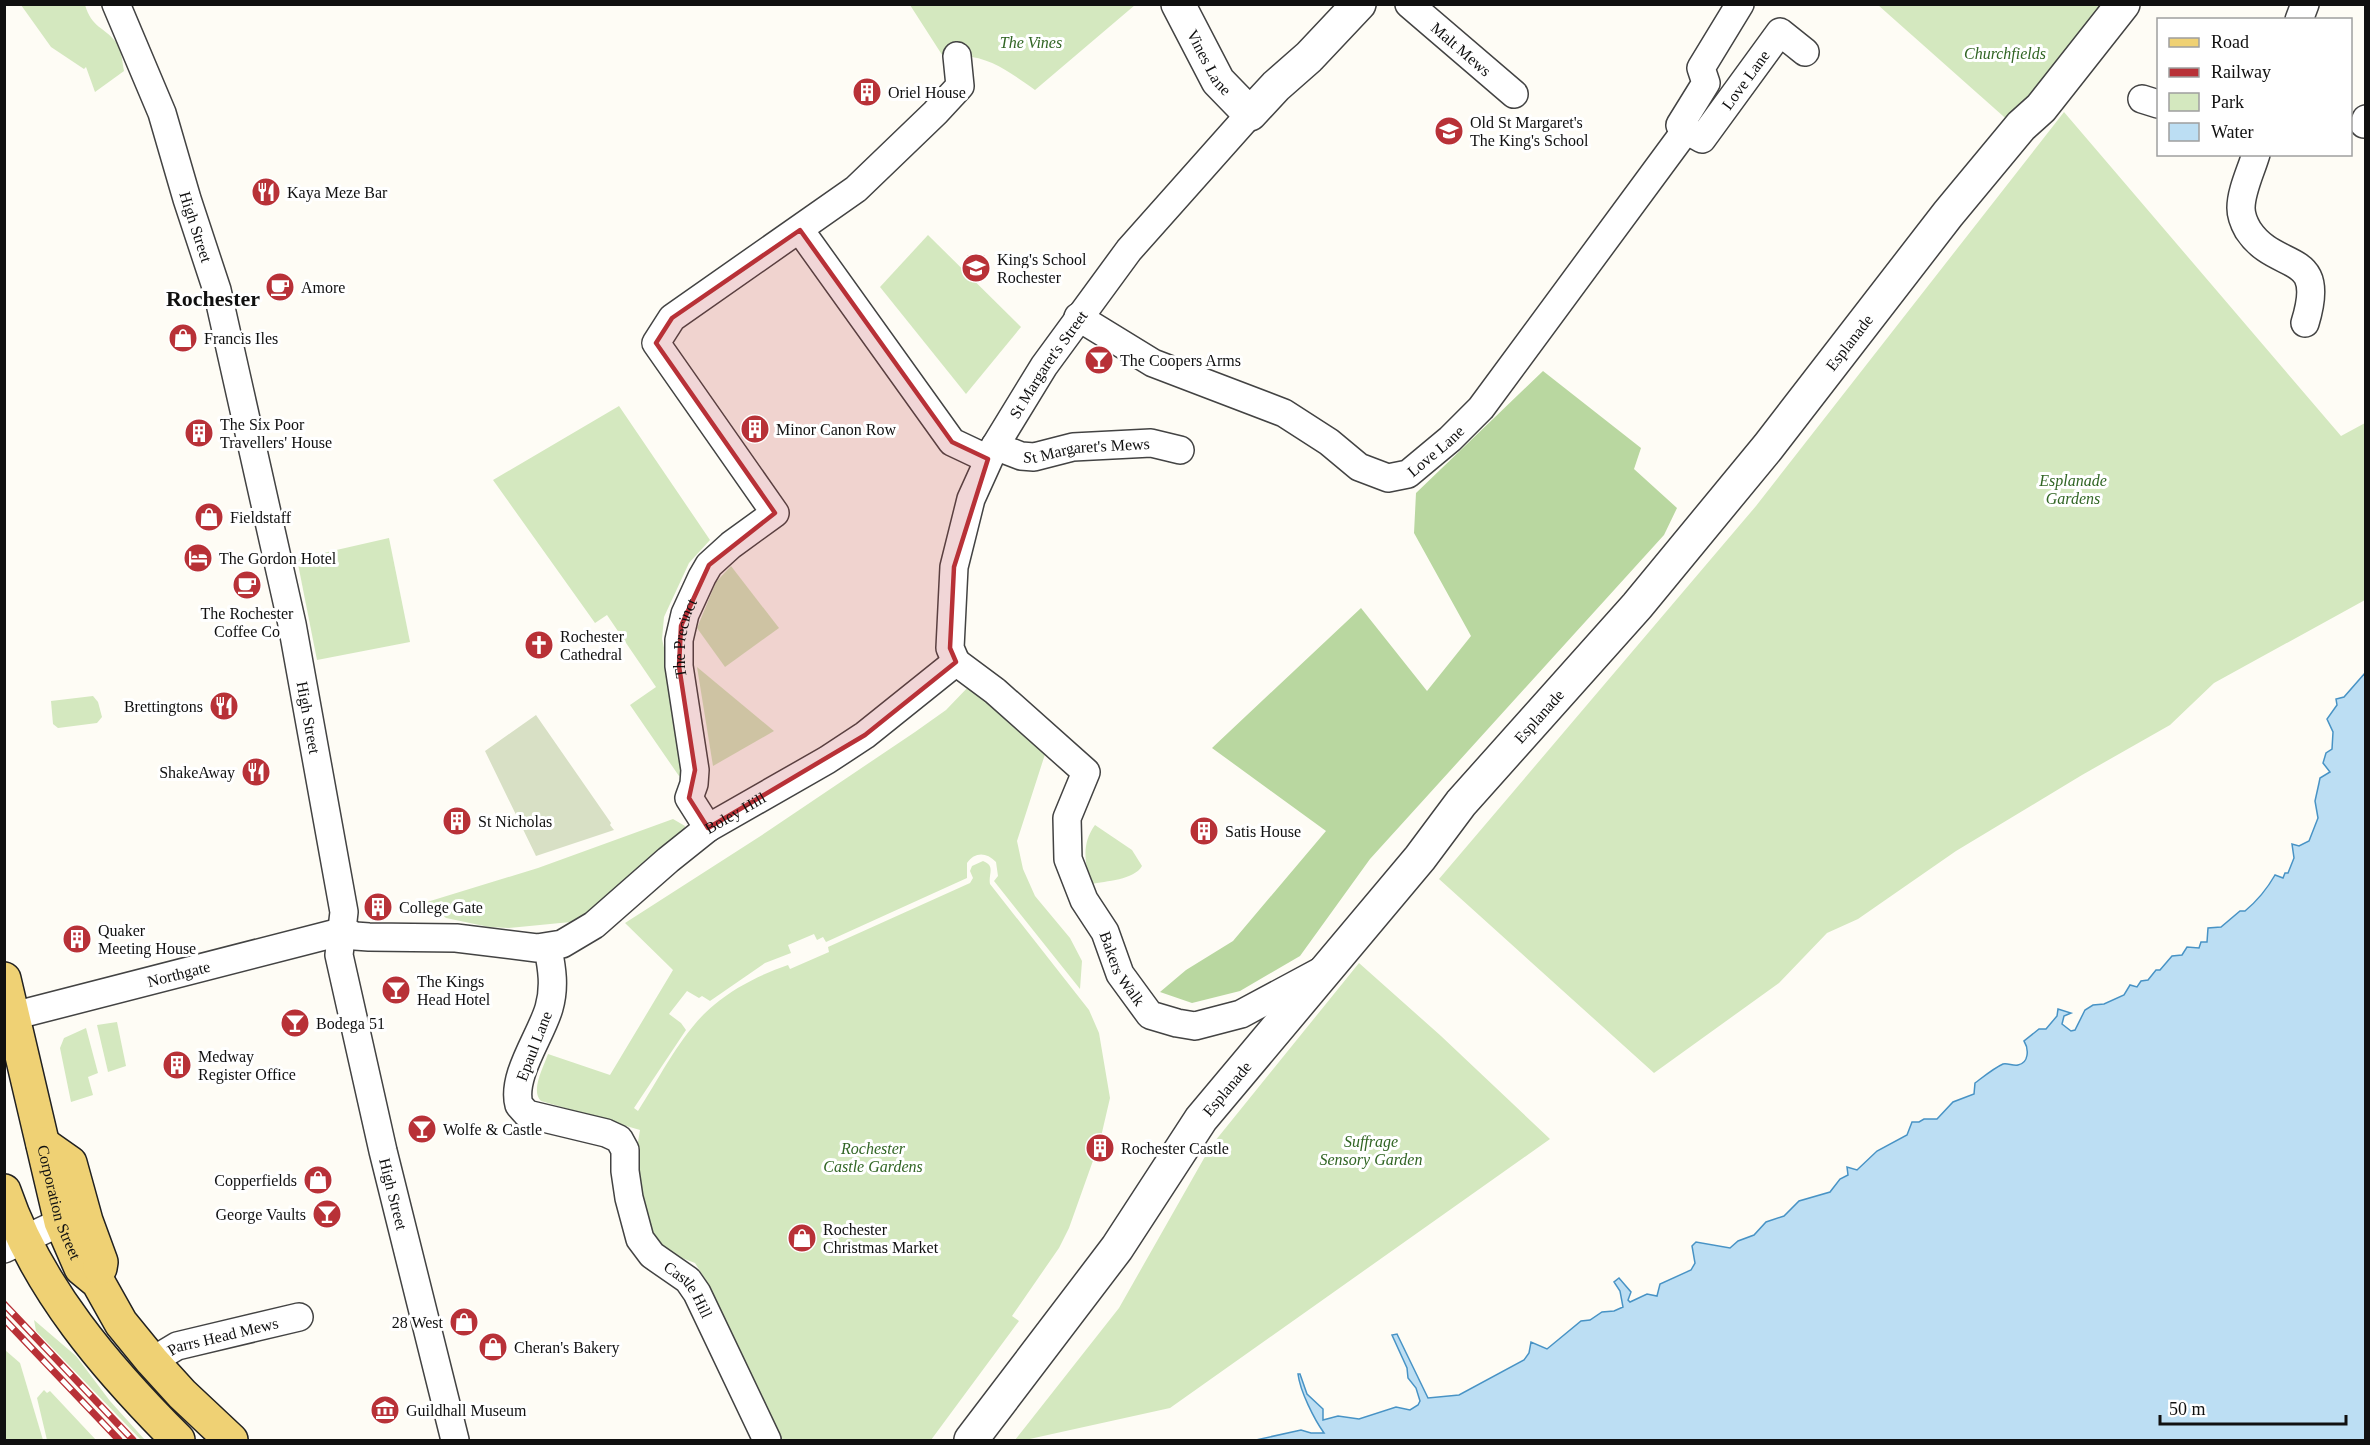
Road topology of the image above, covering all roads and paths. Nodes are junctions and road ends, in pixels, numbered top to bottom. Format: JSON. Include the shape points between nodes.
{"nodes":[{"id":1,"x":116,"y":4,"type":"edge"},
{"id":2,"x":1178,"y":4,"type":"edge"},
{"id":3,"x":1359,"y":4,"type":"edge"},
{"id":4,"x":1408,"y":4,"type":"edge"},
{"id":5,"x":1740,"y":4,"type":"edge"},
{"id":6,"x":2123,"y":4,"type":"edge"},
{"id":7,"x":1805,"y":52,"type":"dead end"},
{"id":8,"x":957,"y":56,"type":"dead end"},
{"id":9,"x":1515,"y":94,"type":"dead end"},
{"id":10,"x":1250,"y":114,"type":"junction"},
{"id":11,"x":1686,"y":130,"type":"junction"},
{"id":12,"x":2255,"y":156,"type":"edge"},
{"id":13,"x":800,"y":230,"type":"junction"},
{"id":14,"x":1078,"y":317,"type":"junction"},
{"id":15,"x":2305,"y":323,"type":"dead end"},
{"id":16,"x":1180,"y":450,"type":"dead end"},
{"id":17,"x":991,"y":452,"type":"junction"},
{"id":18,"x":956,"y":662,"type":"junction"},
{"id":19,"x":708,"y":828,"type":"junction"},
{"id":20,"x":344,"y":931,"type":"junction"},
{"id":21,"x":548,"y":948,"type":"junction"},
{"id":22,"x":1331,"y":965,"type":"junction"},
{"id":23,"x":4,"y":979,"type":"edge"},
{"id":24,"x":9,"y":1020,"type":"edge"},
{"id":25,"x":621,"y":1142,"type":"joint"},
{"id":26,"x":43,"y":1144,"type":"junction"},
{"id":27,"x":4,"y":1191,"type":"edge"},
{"id":28,"x":61,"y":1222,"type":"junction"},
{"id":29,"x":14,"y":1244,"type":"edge"},
{"id":30,"x":98,"y":1282,"type":"junction"},
{"id":31,"x":299,"y":1317,"type":"dead end"},
{"id":32,"x":152,"y":1361,"type":"junction"},
{"id":33,"x":178,"y":1440,"type":"edge"},
{"id":34,"x":231,"y":1440,"type":"edge"},
{"id":35,"x":455,"y":1440,"type":"edge"},
{"id":36,"x":767,"y":1440,"type":"edge"},
{"id":37,"x":971,"y":1440,"type":"edge"}],
"edges":[{"from":1,"to":20,"type":"street","name":"High Street","via":[[162,113],[217,290],[292,624],[344,912]]},
{"from":2,"to":10,"type":"street","name":"Vines Lane","via":[[1218,81]]},
{"from":3,"to":10,"type":"street"},
{"from":4,"to":9,"type":"street","name":"Malt Mews"},
{"from":5,"to":11,"type":"street","name":"Love Lane","via":[[1701,68],[1706,83],[1680,125]]},
{"from":6,"to":22,"type":"street","name":"Esplanade","via":[[2041,108],[2021,126],[1948,214],[1761,456],[1637,606],[1461,803]]},
{"from":7,"to":11,"type":"street","name":"Love Lane","via":[[1780,32],[1702,139]]},
{"from":8,"to":13,"type":"street","via":[[960,86],[856,189]]},
{"from":10,"to":14,"type":"street","name":"St Margaret's Street","via":[[1138,238]]},
{"from":11,"to":14,"type":"street","name":"Love Lane","via":[[1481,408],[1408,474],[1388,478],[1359,467],[1284,413],[1153,363]]},
{"from":12,"to":15,"type":"street","via":[[2241,205],[2244,222],[2260,243],[2307,274],[2312,292]]},
{"from":13,"to":17,"type":"street","via":[[952,442]]},
{"from":13,"to":19,"type":"street","name":"The Precinct","via":[[672,318],[656,343],[775,513],[709,565],[683,619],[679,666],[695,770],[689,798]]},
{"from":14,"to":17,"type":"street","name":"St Margaret's Street"},
{"from":16,"to":17,"type":"street","name":"St Margaret's Mews","via":[[1151,443],[1073,447],[1034,457]]},
{"from":17,"to":18,"type":"street","name":"St Margaret's Street","via":[[966,517],[954,567],[950,648]]},
{"from":18,"to":19,"type":"street","name":"Boley Hill","via":[[858,740]]},
{"from":18,"to":22,"type":"street","name":"Bakers Walk","via":[[995,691],[1086,772],[1067,818],[1068,859],[1084,900],[1105,932],[1120,974],[1150,1015],[1196,1026],[1240,1014]]},
{"from":19,"to":21,"type":"street","name":"Boley Hill","via":[[594,925],[562,945]]},
{"from":20,"to":21,"type":"street","name":"Boley Hill","via":[[355,936],[453,938]]},
{"from":20,"to":24,"type":"street","name":"Northgate"},
{"from":20,"to":35,"type":"street","name":"High Street","via":[[339,955]]},
{"from":21,"to":25,"type":"street","name":"Epaul Lane","via":[[553,977],[551,997],[518,1085],[519,1105],[527,1114],[606,1133]]},
{"from":22,"to":37,"type":"street","name":"Esplanade","via":[[1201,1119],[1116,1248]]},
{"from":23,"to":24,"type":"main road","name":"Corporation Street"},
{"from":24,"to":26,"type":"main road","name":"Corporation Street"},
{"from":25,"to":36,"type":"street","name":"Castle Hill","via":[[640,1239],[652,1255],[688,1280],[697,1293]]},
{"from":26,"to":28,"type":"main road","name":"Corporation Street"},
{"from":26,"to":30,"type":"main road","via":[[70,1163],[101,1262]]},
{"from":27,"to":29,"type":"main road"},
{"from":28,"to":29,"type":"street"},
{"from":28,"to":30,"type":"main road","name":"Corporation Street","via":[[81,1268]]},
{"from":29,"to":33,"type":"main road","via":[[129,1389]]},
{"from":30,"to":32,"type":"main road","name":"Corporation Street","via":[[122,1323]]},
{"from":31,"to":32,"type":"street","name":"Parrs Head Mews","via":[[177,1346]]},
{"from":32,"to":34,"type":"main road","name":"Corporation Street"}]}
